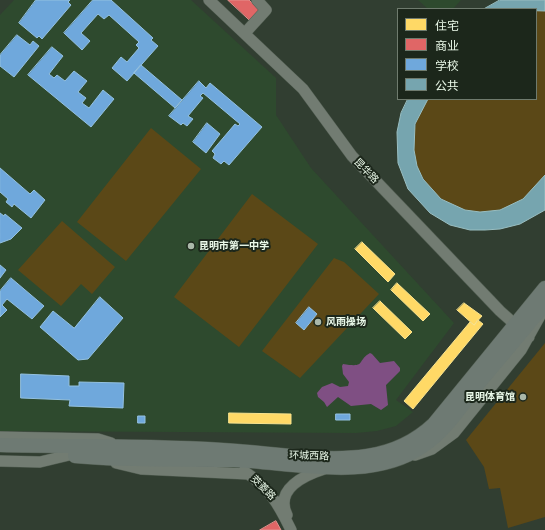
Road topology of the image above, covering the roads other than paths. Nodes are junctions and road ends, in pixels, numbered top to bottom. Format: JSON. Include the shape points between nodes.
{"nodes":[{"id":1,"x":209,"y":0,"type":"edge"},
{"id":2,"x":256,"y":0,"type":"edge"},
{"id":3,"x":245,"y":33,"type":"junction"},
{"id":4,"x":545,"y":288,"type":"edge"},
{"id":5,"x":545,"y":305,"type":"edge"},
{"id":6,"x":522,"y":331,"type":"junction"},
{"id":7,"x":0,"y":437,"type":"edge"},
{"id":8,"x":0,"y":445,"type":"edge"},
{"id":9,"x":127,"y":448,"type":"junction"},
{"id":10,"x":0,"y":453,"type":"edge"},
{"id":11,"x":69,"y":455,"type":"junction"},
{"id":12,"x":96,"y":458,"type":"junction"},
{"id":13,"x":221,"y":460,"type":"junction"},
{"id":14,"x":0,"y":461,"type":"edge"},
{"id":15,"x":333,"y":467,"type":"junction"},
{"id":16,"x":248,"y":474,"type":"junction"},
{"id":17,"x":291,"y":530,"type":"edge"},
{"id":18,"x":295,"y":530,"type":"edge"}],
"edges":[{"from":1,"to":3,"type":"street","name":"昆华路"},
{"from":2,"to":3,"type":"street","via":[[266,10]]},
{"from":3,"to":6,"type":"street","name":"昆华路","via":[[303,89],[352,156]]},
{"from":4,"to":6,"type":"main road","name":"环城西路"},
{"from":5,"to":6,"type":"main road","name":"环城西路"},
{"from":6,"to":9,"type":"main road","name":"环城西路","via":[[434,424],[417,438],[398,448],[351,457]]},
{"from":6,"to":15,"type":"main road","name":"环城西路","via":[[441,431],[423,446],[402,457],[368,466]]},
{"from":7,"to":9,"type":"street","via":[[98,439]]},
{"from":8,"to":9,"type":"main road","name":"环城西路"},
{"from":10,"to":11,"type":"main road","name":"环城西路"},
{"from":11,"to":12,"type":"main road","name":"环城西路"},
{"from":11,"to":14,"type":"street","via":[[40,462]]},
{"from":12,"to":13,"type":"main road","name":"环城西路"},
{"from":12,"to":16,"type":"street","via":[[141,469]]},
{"from":13,"to":15,"type":"main road","name":"环城西路"},
{"from":13,"to":16,"type":"street","name":"茭菱路"},
{"from":15,"to":18,"type":"street","name":"茭菱路","via":[[304,476],[288,491],[284,505]]},
{"from":16,"to":17,"type":"street","name":"茭菱路","via":[[272,496]]}]}
